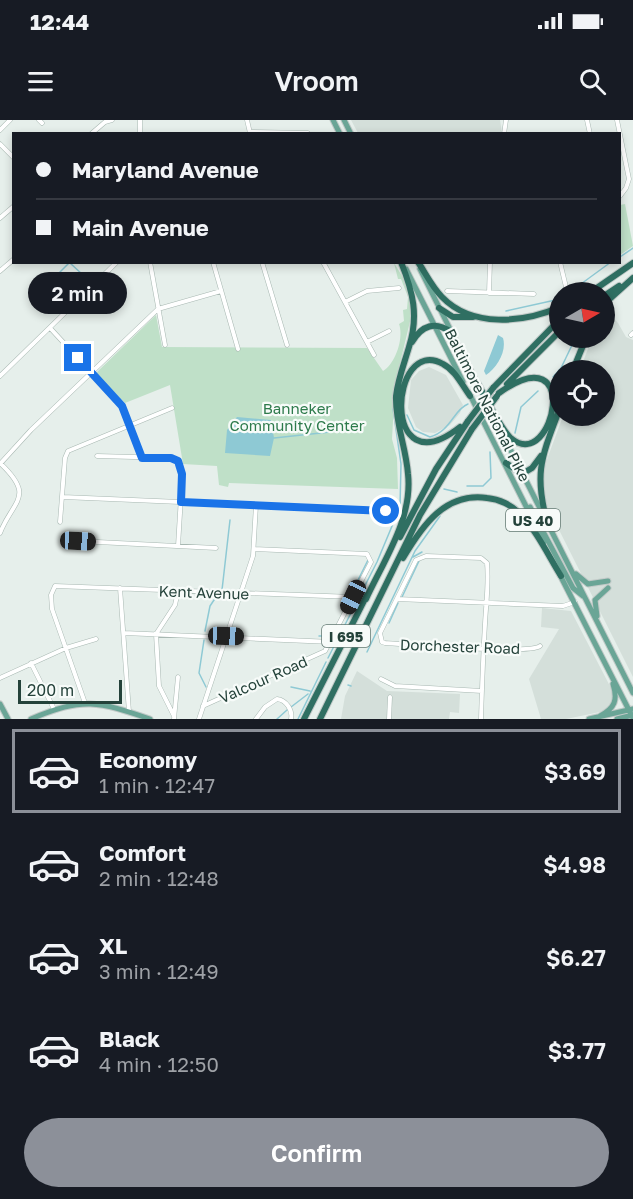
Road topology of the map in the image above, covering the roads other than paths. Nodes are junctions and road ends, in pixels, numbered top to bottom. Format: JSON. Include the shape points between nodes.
{"nodes":[{"id":1,"x":10,"y":120,"type":"edge"},
{"id":2,"x":112,"y":120,"type":"edge"},
{"id":3,"x":0,"y":130,"type":"edge"},
{"id":4,"x":93,"y":132,"type":"edge"},
{"id":5,"x":621,"y":140,"type":"edge"},
{"id":6,"x":0,"y":144,"type":"edge"},
{"id":7,"x":12,"y":156,"type":"edge"},
{"id":8,"x":621,"y":195,"type":"edge"},
{"id":9,"x":12,"y":208,"type":"edge"},
{"id":10,"x":0,"y":218,"type":"edge"},
{"id":11,"x":12,"y":261,"type":"edge"},
{"id":12,"x":633,"y":263,"type":"edge"},
{"id":13,"x":115,"y":264,"type":"edge"},
{"id":14,"x":150,"y":264,"type":"edge"},
{"id":15,"x":214,"y":264,"type":"edge"},
{"id":16,"x":263,"y":264,"type":"edge"},
{"id":17,"x":324,"y":264,"type":"edge"},
{"id":18,"x":403,"y":264,"type":"edge"},
{"id":19,"x":403,"y":264,"type":"edge"},
{"id":20,"x":418,"y":264,"type":"edge"},
{"id":21,"x":418,"y":264,"type":"edge"},
{"id":22,"x":490,"y":264,"type":"edge"},
{"id":23,"x":560,"y":264,"type":"edge"},
{"id":24,"x":0,"y":271,"type":"edge"},
{"id":25,"x":633,"y":277,"type":"edge"},
{"id":26,"x":565,"y":282,"type":"edge"},
{"id":27,"x":605,"y":282,"type":"edge"},
{"id":28,"x":399,"y":288,"type":"dead end"},
{"id":29,"x":615,"y":289,"type":"edge"},
{"id":30,"x":221,"y":291,"type":"junction"},
{"id":31,"x":447,"y":291,"type":"dead end"},
{"id":32,"x":489,"y":292,"type":"junction"},
{"id":33,"x":534,"y":294,"type":"dead end"},
{"id":34,"x":615,"y":294,"type":"edge"},
{"id":35,"x":345,"y":302,"type":"junction"},
{"id":36,"x":439,"y":308,"type":"junction"},
{"id":37,"x":158,"y":309,"type":"junction"},
{"id":38,"x":549,"y":310,"type":"edge"},
{"id":39,"x":476,"y":317,"type":"junction"},
{"id":40,"x":435,"y":325,"type":"junction"},
{"id":41,"x":51,"y":329,"type":"junction"},
{"id":42,"x":549,"y":330,"type":"edge"},
{"id":43,"x":389,"y":331,"type":"dead end"},
{"id":44,"x":451,"y":332,"type":"junction"},
{"id":45,"x":367,"y":342,"type":"junction"},
{"id":46,"x":549,"y":342,"type":"edge"},
{"id":47,"x":165,"y":345,"type":"dead end"},
{"id":48,"x":287,"y":345,"type":"dead end"},
{"id":49,"x":409,"y":348,"type":"junction"},
{"id":50,"x":238,"y":349,"type":"dead end"},
{"id":51,"x":374,"y":355,"type":"dead end"},
{"id":52,"x":92,"y":372,"type":"junction"},
{"id":53,"x":0,"y":376,"type":"edge"},
{"id":54,"x":478,"y":384,"type":"junction"},
{"id":55,"x":498,"y":394,"type":"junction"},
{"id":56,"x":470,"y":396,"type":"junction"},
{"id":57,"x":172,"y":408,"type":"dead end"},
{"id":58,"x":468,"y":421,"type":"junction"},
{"id":59,"x":131,"y":425,"type":"junction"},
{"id":60,"x":553,"y":426,"type":"edge"},
{"id":61,"x":544,"y":451,"type":"junction"},
{"id":62,"x":96,"y":456,"type":"dead end"},
{"id":63,"x":142,"y":458,"type":"junction"},
{"id":64,"x":0,"y":464,"type":"edge"},
{"id":65,"x":506,"y":464,"type":"junction"},
{"id":66,"x":522,"y":474,"type":"junction"},
{"id":67,"x":518,"y":491,"type":"junction"},
{"id":68,"x":63,"y":497,"type":"junction"},
{"id":69,"x":181,"y":502,"type":"junction"},
{"id":70,"x":256,"y":505,"type":"junction"},
{"id":71,"x":386,"y":511,"type":"dead end"},
{"id":72,"x":60,"y":522,"type":"dead end"},
{"id":73,"x":548,"y":525,"type":"junction"},
{"id":74,"x":0,"y":533,"type":"edge"},
{"id":75,"x":78,"y":541,"type":"dead end"},
{"id":76,"x":178,"y":546,"type":"junction"},
{"id":77,"x":216,"y":548,"type":"dead end"},
{"id":78,"x":254,"y":549,"type":"junction"},
{"id":79,"x":566,"y":561,"type":"junction"},
{"id":80,"x":561,"y":576,"type":"junction"},
{"id":81,"x":120,"y":588,"type":"junction"},
{"id":82,"x":178,"y":591,"type":"junction"},
{"id":83,"x":241,"y":593,"type":"junction"},
{"id":84,"x":584,"y":596,"type":"junction"},
{"id":85,"x":353,"y":597,"type":"junction"},
{"id":86,"x":366,"y":598,"type":"junction"},
{"id":87,"x":397,"y":599,"type":"junction"},
{"id":88,"x":575,"y":602,"type":"junction"},
{"id":89,"x":486,"y":603,"type":"junction"},
{"id":90,"x":372,"y":613,"type":"junction"},
{"id":91,"x":584,"y":622,"type":"junction"},
{"id":92,"x":599,"y":627,"type":"junction"},
{"id":93,"x":124,"y":633,"type":"junction"},
{"id":94,"x":156,"y":634,"type":"junction"},
{"id":95,"x":226,"y":636,"type":"junction"},
{"id":96,"x":96,"y":639,"type":"dead end"},
{"id":97,"x":332,"y":642,"type":"junction"},
{"id":98,"x":540,"y":646,"type":"dead end"},
{"id":99,"x":66,"y":648,"type":"junction"},
{"id":100,"x":484,"y":648,"type":"junction"},
{"id":101,"x":31,"y":663,"type":"junction"},
{"id":102,"x":608,"y":668,"type":"junction"},
{"id":103,"x":623,"y":673,"type":"junction"},
{"id":104,"x":178,"y":677,"type":"dead end"},
{"id":105,"x":0,"y":678,"type":"edge"},
{"id":106,"x":381,"y":679,"type":"dead end"},
{"id":107,"x":633,"y":686,"type":"edge"},
{"id":108,"x":482,"y":691,"type":"junction"},
{"id":109,"x":633,"y":693,"type":"edge"},
{"id":110,"x":390,"y":697,"type":"dead end"},
{"id":111,"x":85,"y":703,"type":"junction"},
{"id":112,"x":0,"y":704,"type":"edge"},
{"id":113,"x":203,"y":706,"type":"junction"},
{"id":114,"x":54,"y":709,"type":"junction"},
{"id":115,"x":129,"y":712,"type":"junction"},
{"id":116,"x":632,"y":714,"type":"edge"},
{"id":117,"x":45,"y":716,"type":"edge"},
{"id":118,"x":174,"y":717,"type":"edge"},
{"id":119,"x":600,"y":717,"type":"junction"},
{"id":120,"x":142,"y":718,"type":"edge"},
{"id":121,"x":8,"y":719,"type":"edge"},
{"id":122,"x":31,"y":719,"type":"edge"},
{"id":123,"x":150,"y":719,"type":"edge"},
{"id":124,"x":199,"y":719,"type":"edge"},
{"id":125,"x":256,"y":719,"type":"edge"},
{"id":126,"x":291,"y":719,"type":"edge"},
{"id":127,"x":304,"y":719,"type":"edge"},
{"id":128,"x":320,"y":719,"type":"edge"},
{"id":129,"x":388,"y":719,"type":"edge"},
{"id":130,"x":481,"y":719,"type":"edge"},
{"id":131,"x":589,"y":719,"type":"edge"},
{"id":132,"x":617,"y":719,"type":"edge"}],
"edges":[{"from":1,"to":3,"type":"street"},
{"from":2,"to":4,"type":"street"},
{"from":5,"to":8,"type":"street","via":[[629,179]]},
{"from":6,"to":7,"type":"street"},
{"from":9,"to":10,"type":"street"},
{"from":11,"to":24,"type":"street"},
{"from":12,"to":27,"type":"highway"},
{"from":13,"to":41,"type":"street"},
{"from":14,"to":37,"type":"street"},
{"from":15,"to":30,"type":"street"},
{"from":16,"to":48,"type":"street"},
{"from":17,"to":35,"type":"street"},
{"from":18,"to":40,"type":"main road","name":"Baltimore National Pike","number":"US 40"},
{"from":19,"to":49,"type":"highway","via":[[414,303]]},
{"from":20,"to":36,"type":"main road","name":"Baltimore National Pike","number":"US 40"},
{"from":21,"to":39,"type":"highway","via":[[442,298]]},
{"from":22,"to":32,"type":"street"},
{"from":23,"to":26,"type":"street"},
{"from":25,"to":29,"type":"highway"},
{"from":25,"to":34,"type":"highway"},
{"from":28,"to":35,"type":"street","via":[[367,291]]},
{"from":30,"to":37,"type":"street"},
{"from":30,"to":50,"type":"street"},
{"from":31,"to":32,"type":"street"},
{"from":32,"to":33,"type":"street"},
{"from":35,"to":45,"type":"street"},
{"from":36,"to":39,"type":"highway","via":[[453,317]]},
{"from":36,"to":44,"type":"main road","name":"Baltimore National Pike","number":"US 40"},
{"from":37,"to":47,"type":"street"},
{"from":37,"to":52,"type":"street"},
{"from":38,"to":39,"type":"highway","via":[[511,319]]},
{"from":40,"to":44,"type":"highway"},
{"from":40,"to":49,"type":"highway","via":[[422,330]]},
{"from":40,"to":56,"type":"main road","name":"Baltimore National Pike","number":"US 40"},
{"from":41,"to":52,"type":"street"},
{"from":41,"to":53,"type":"street"},
{"from":42,"to":58,"type":"highway","number":"I 695","bridge":true,"via":[[493,388]]},
{"from":43,"to":45,"type":"street"},
{"from":44,"to":54,"type":"main road","name":"Baltimore National Pike","number":"US 40"},
{"from":45,"to":51,"type":"street"},
{"from":46,"to":55,"type":"highway","number":"I 695"},
{"from":49,"to":86,"type":"highway","via":[[396,398],[408,498],[400,526]]},
{"from":52,"to":59,"type":"street","via":[[122,406]]},
{"from":52,"to":64,"type":"street"},
{"from":54,"to":55,"type":"highway","via":[[511,439],[523,444],[539,438],[553,410],[545,382],[527,377]]},
{"from":54,"to":66,"type":"main road","name":"Baltimore National Pike","number":"US 40"},
{"from":55,"to":90,"type":"highway","number":"I 695","bridge":true,"via":[[432,492]]},
{"from":56,"to":58,"type":"highway","via":[[448,368],[432,360],[411,369],[401,397],[406,427],[418,439],[440,441]]},
{"from":56,"to":65,"type":"main road","name":"Baltimore National Pike","number":"US 40"},
{"from":57,"to":59,"type":"street"},
{"from":58,"to":86,"type":"highway","number":"I 695","via":[[436,469]]},
{"from":59,"to":63,"type":"street"},
{"from":59,"to":68,"type":"street","via":[[68,451]]},
{"from":60,"to":61,"type":"highway"},
{"from":61,"to":66,"type":"highway","via":[[532,468]]},
{"from":61,"to":73,"type":"highway","via":[[539,487]]},
{"from":62,"to":63,"type":"street"},
{"from":63,"to":69,"type":"street","via":[[178,461],[182,474]]},
{"from":64,"to":74,"type":"street","via":[[15,479],[19,494],[16,508]]},
{"from":65,"to":66,"type":"highway"},
{"from":65,"to":67,"type":"main road","name":"Baltimore National Pike","number":"US 40"},
{"from":66,"to":73,"type":"main road","name":"Baltimore National Pike","number":"US 40"},
{"from":67,"to":80,"type":"main road","name":"Baltimore National Pike","number":"US 40"},
{"from":67,"to":84,"type":"main road","via":[[539,521],[573,588]]},
{"from":68,"to":69,"type":"street"},
{"from":68,"to":72,"type":"street"},
{"from":69,"to":70,"type":"street"},
{"from":69,"to":76,"type":"street"},
{"from":70,"to":71,"type":"street"},
{"from":70,"to":78,"type":"street"},
{"from":73,"to":79,"type":"main road","name":"Baltimore National Pike","number":"US 40"},
{"from":75,"to":76,"type":"street"},
{"from":76,"to":77,"type":"street"},
{"from":78,"to":83,"type":"street"},
{"from":78,"to":85,"type":"street","name":"Valcour Road","via":[[359,553],[371,557]]},
{"from":79,"to":84,"type":"main road","name":"Baltimore National Pike","number":"US 40"},
{"from":79,"to":92,"type":"main road","via":[[580,580],[608,584],[595,602]]},
{"from":80,"to":88,"type":"main road","name":"Baltimore National Pike","number":"US 40"},
{"from":80,"to":90,"type":"highway","via":[[518,512],[492,498],[465,498],[447,505],[424,525]]},
{"from":81,"to":82,"type":"street","name":"Kent Avenue"},
{"from":81,"to":93,"type":"street"},
{"from":81,"to":99,"type":"street","name":"Kent Avenue","via":[[55,586],[51,603]]},
{"from":82,"to":83,"type":"street","name":"Kent Avenue"},
{"from":82,"to":94,"type":"street","via":[[173,610]]},
{"from":83,"to":85,"type":"street","name":"Kent Avenue"},
{"from":83,"to":95,"type":"street"},
{"from":84,"to":91,"type":"main road"},
{"from":84,"to":92,"type":"main road","name":"Baltimore National Pike","number":"US 40"},
{"from":85,"to":97,"type":"street","name":"Valcour Road"},
{"from":86,"to":127,"type":"highway","number":"I 695"},
{"from":87,"to":89,"type":"street"},
{"from":87,"to":89,"type":"street","via":[[419,557],[486,560]]},
{"from":87,"to":100,"type":"street","name":"Dorchester Road","via":[[380,633],[380,640],[385,643]]},
{"from":88,"to":89,"type":"street","via":[[563,606]]},
{"from":88,"to":91,"type":"main road","name":"Baltimore National Pike","number":"US 40"},
{"from":89,"to":100,"type":"street"},
{"from":90,"to":128,"type":"highway","number":"I 695"},
{"from":91,"to":102,"type":"main road","name":"Baltimore National Pike","number":"US 40"},
{"from":92,"to":103,"type":"main road","name":"Baltimore National Pike","number":"US 40"},
{"from":93,"to":94,"type":"street"},
{"from":93,"to":115,"type":"street"},
{"from":94,"to":95,"type":"street"},
{"from":94,"to":118,"type":"street","via":[[159,686]]},
{"from":95,"to":97,"type":"street"},
{"from":95,"to":113,"type":"street"},
{"from":96,"to":99,"type":"street"},
{"from":97,"to":113,"type":"street","name":"Valcour Road","via":[[321,653]]},
{"from":98,"to":100,"type":"street","name":"Dorchester Road"},
{"from":99,"to":101,"type":"street"},
{"from":99,"to":111,"type":"street"},
{"from":100,"to":108,"type":"street"},
{"from":101,"to":105,"type":"street"},
{"from":101,"to":114,"type":"street"},
{"from":102,"to":116,"type":"main road","name":"Baltimore National Pike","number":"US 40"},
{"from":102,"to":119,"type":"main road","via":[[616,699],[612,709]]},
{"from":103,"to":107,"type":"main road"},
{"from":103,"to":109,"type":"main road","name":"Baltimore National Pike","number":"US 40"},
{"from":104,"to":118,"type":"street"},
{"from":106,"to":108,"type":"street","via":[[395,686]]},
{"from":108,"to":130,"type":"street"},
{"from":110,"to":129,"type":"street"},
{"from":111,"to":114,"type":"main road"},
{"from":111,"to":115,"type":"main road"},
{"from":112,"to":121,"type":"main road"},
{"from":113,"to":124,"type":"street"},
{"from":114,"to":117,"type":"main road"},
{"from":115,"to":120,"type":"main road"},
{"from":116,"to":119,"type":"main road"},
{"from":116,"to":132,"type":"main road"},
{"from":117,"to":122,"type":"main road"},
{"from":119,"to":131,"type":"main road"},
{"from":120,"to":123,"type":"main road"},
{"from":125,"to":126,"type":"street","via":[[278,699],[291,711]]}]}
